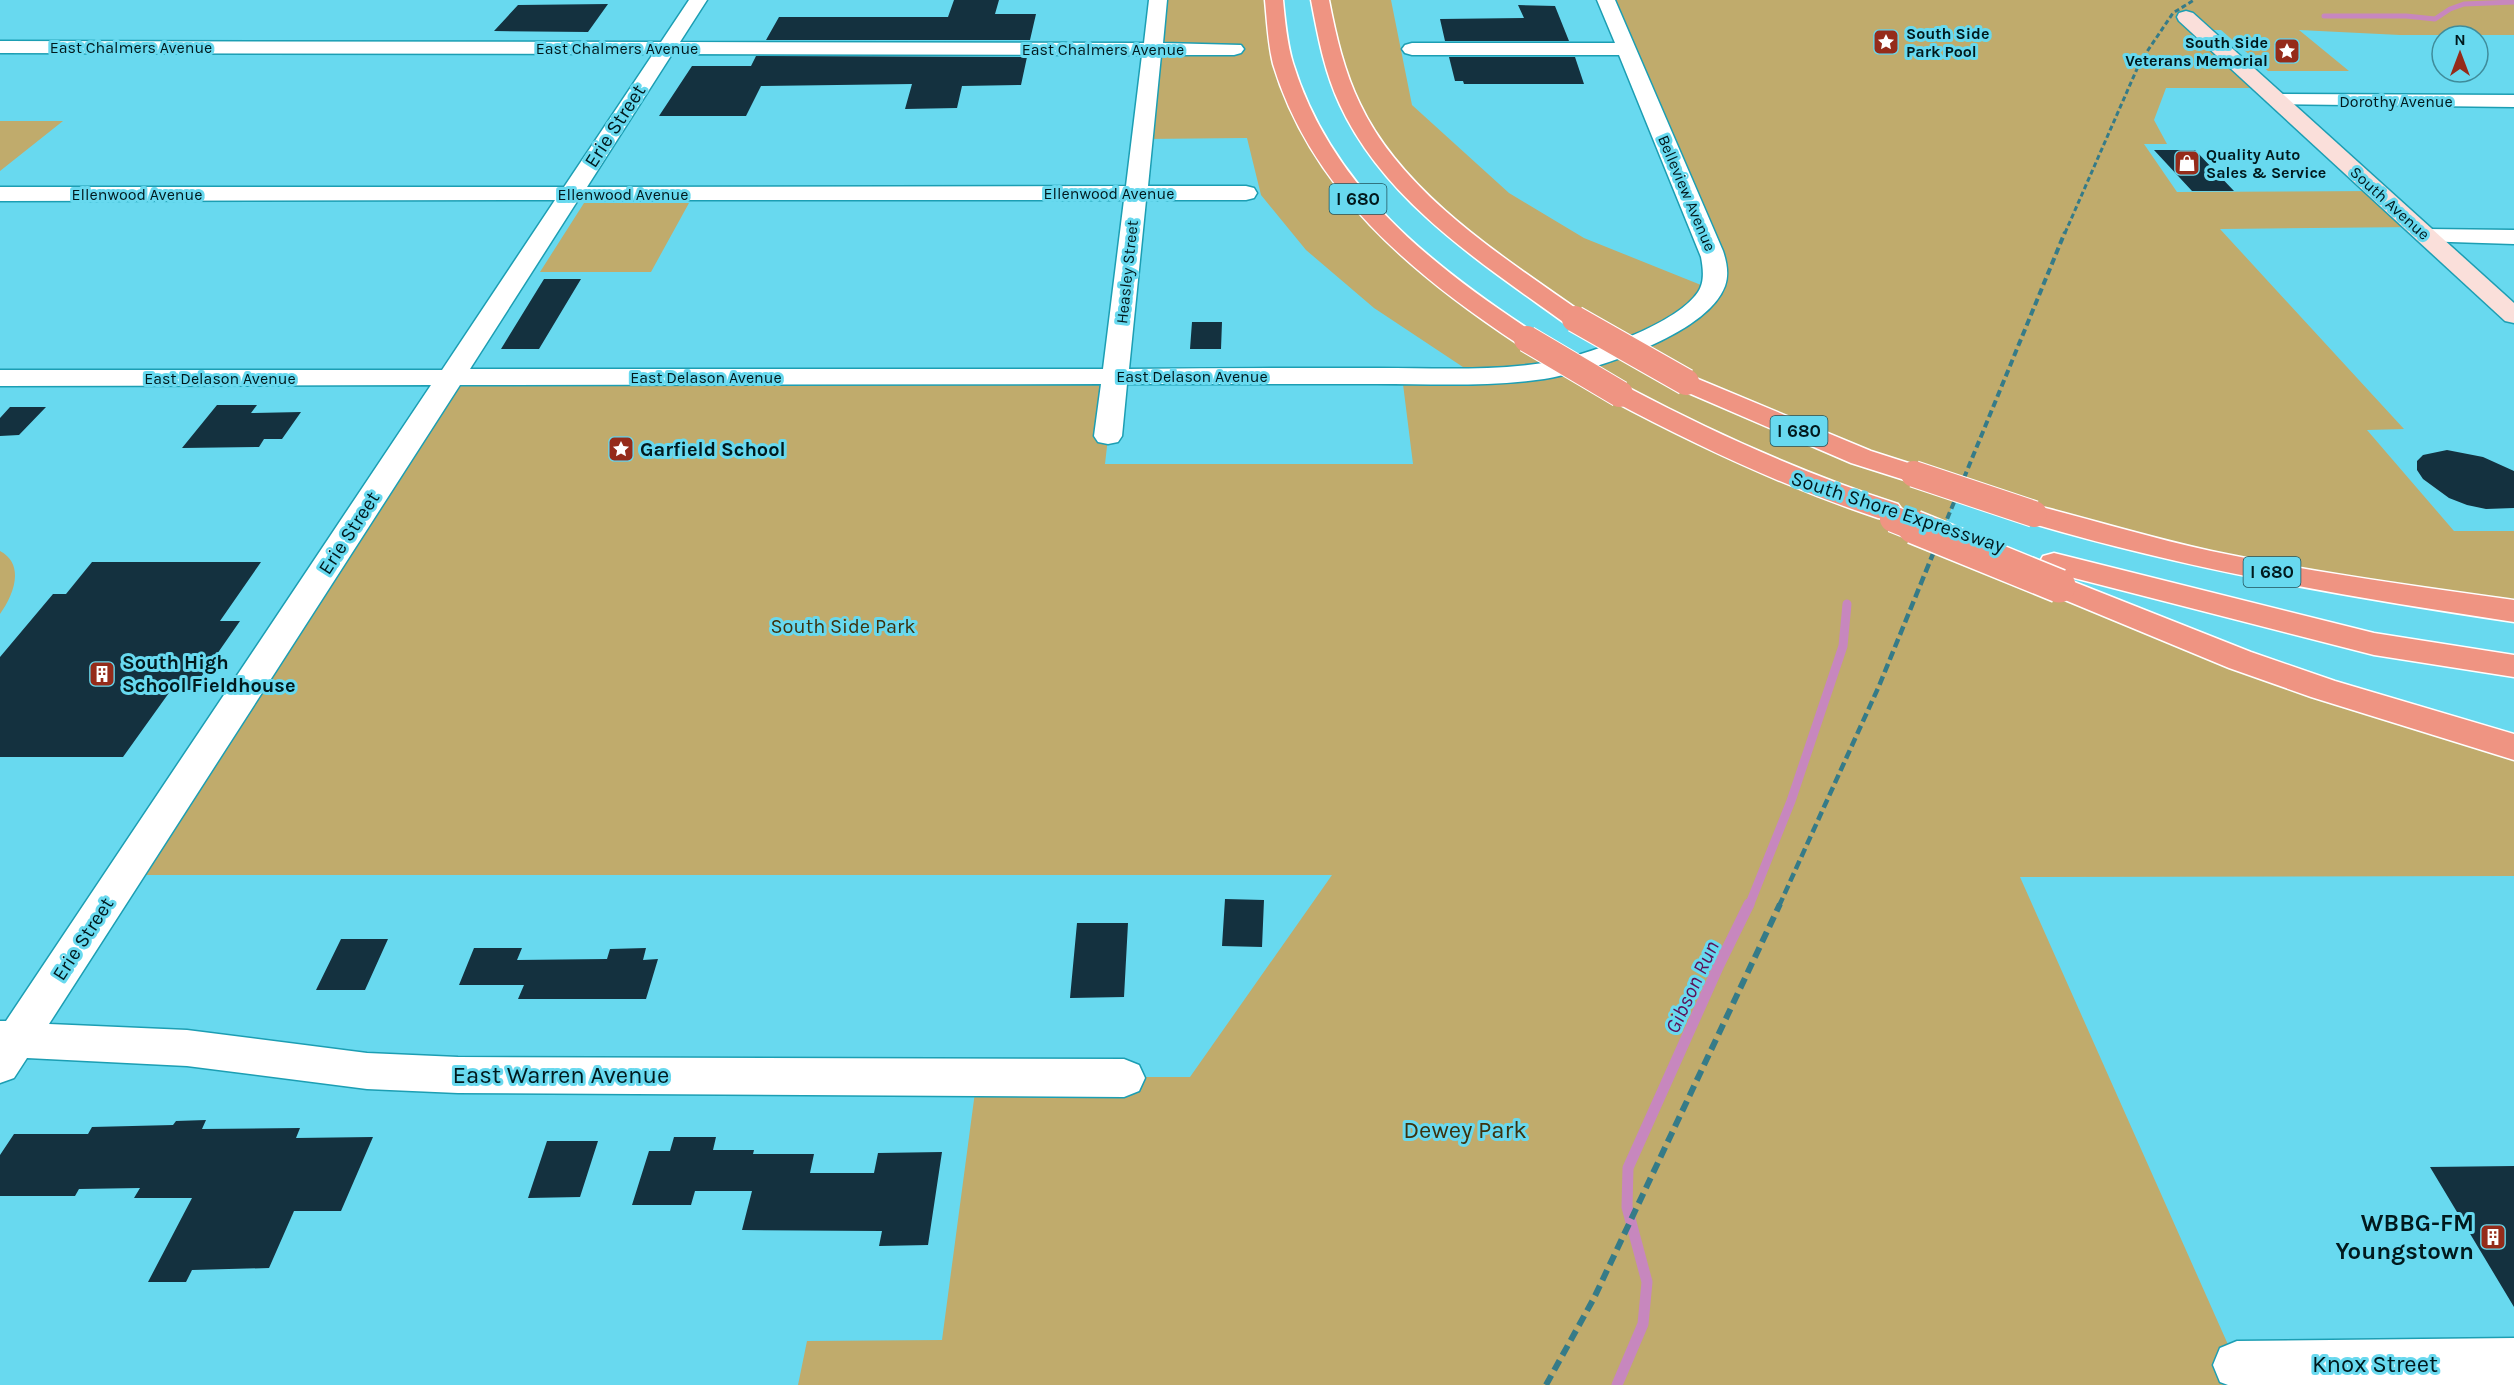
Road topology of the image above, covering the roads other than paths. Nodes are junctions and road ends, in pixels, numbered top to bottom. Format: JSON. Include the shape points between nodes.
{"nodes":[{"id":1,"x":698,"y":0,"type":"edge"},
{"id":2,"x":1158,"y":0,"type":"edge"},
{"id":3,"x":1274,"y":0,"type":"edge"},
{"id":4,"x":1320,"y":0,"type":"edge"},
{"id":5,"x":1606,"y":0,"type":"edge"},
{"id":6,"x":2186,"y":17,"type":"dead end"},
{"id":7,"x":0,"y":47,"type":"edge"},
{"id":8,"x":666,"y":48,"type":"junction"},
{"id":9,"x":1626,"y":48,"type":"junction"},
{"id":10,"x":1153,"y":49,"type":"junction"},
{"id":11,"x":1234,"y":49,"type":"dead end"},
{"id":12,"x":1412,"y":49,"type":"dead end"},
{"id":13,"x":2278,"y":100,"type":"junction"},
{"id":14,"x":2514,"y":102,"type":"edge"},
{"id":15,"x":1136,"y":193,"type":"junction"},
{"id":16,"x":1246,"y":193,"type":"dead end"},
{"id":17,"x":0,"y":194,"type":"edge"},
{"id":18,"x":570,"y":194,"type":"junction"},
{"id":19,"x":2427,"y":236,"type":"junction"},
{"id":20,"x":2514,"y":237,"type":"edge"},
{"id":21,"x":2514,"y":316,"type":"edge"},
{"id":22,"x":1115,"y":376,"type":"junction"},
{"id":23,"x":1412,"y":376,"type":"joint"},
{"id":24,"x":451,"y":377,"type":"junction"},
{"id":25,"x":0,"y":378,"type":"edge"},
{"id":26,"x":1108,"y":436,"type":"dead end"},
{"id":27,"x":2056,"y":575,"type":"junction"},
{"id":28,"x":2514,"y":611,"type":"edge"},
{"id":29,"x":2514,"y":666,"type":"edge"},
{"id":30,"x":2514,"y":747,"type":"edge"},
{"id":31,"x":6,"y":1048,"type":"edge"},
{"id":32,"x":1124,"y":1077,"type":"dead end"},
{"id":33,"x":2514,"y":1362,"type":"edge"},
{"id":34,"x":2237,"y":1365,"type":"dead end"}],
"edges":[{"from":1,"to":8,"type":"street","name":"Erie Street"},
{"from":2,"to":10,"type":"street","name":"Heasley Street"},
{"from":3,"to":27,"type":"highway","name":"South Shore Expressway","number":"I 680","bridge":true,"via":[[1283,62],[1297,104],[1324,156],[1417,261],[1449,287],[1620,394],[1744,457],[1831,494]]},
{"from":4,"to":28,"type":"highway","name":"South Shore Expressway","number":"I 680","bridge":true,"via":[[1338,82],[1348,105],[1390,167],[1445,223],[1575,320],[1686,382],[1861,457],[2034,514],[2275,573]]},
{"from":5,"to":9,"type":"street","name":"Belleview Avenue"},
{"from":6,"to":13,"type":"main road","name":"South Avenue"},
{"from":7,"to":8,"type":"street","name":"East Chalmers Avenue"},
{"from":8,"to":10,"type":"street","name":"East Chalmers Avenue"},
{"from":8,"to":18,"type":"street","name":"Erie Street"},
{"from":9,"to":12,"type":"street"},
{"from":9,"to":23,"type":"street","name":"Belleview Avenue","via":[[1711,250],[1715,277],[1706,298],[1678,321],[1640,342],[1556,369],[1476,376]]},
{"from":10,"to":11,"type":"street","name":"East Chalmers Avenue"},
{"from":10,"to":15,"type":"street","name":"Heasley Street"},
{"from":13,"to":14,"type":"street","name":"Dorothy Avenue"},
{"from":13,"to":19,"type":"main road","name":"South Avenue"},
{"from":15,"to":16,"type":"street","name":"Ellenwood Avenue"},
{"from":15,"to":18,"type":"street","name":"Ellenwood Avenue"},
{"from":15,"to":22,"type":"street","name":"Heasley Street"},
{"from":17,"to":18,"type":"street","name":"Ellenwood Avenue"},
{"from":18,"to":24,"type":"street","name":"Erie Street"},
{"from":19,"to":20,"type":"street"},
{"from":19,"to":21,"type":"main road","name":"South Avenue"},
{"from":22,"to":23,"type":"street","name":"East Delason Avenue"},
{"from":22,"to":24,"type":"street","name":"East Delason Avenue"},
{"from":22,"to":26,"type":"street","name":"Heasley Street"},
{"from":24,"to":25,"type":"street","name":"East Delason Avenue"},
{"from":24,"to":31,"type":"street","name":"Erie Street"},
{"from":27,"to":29,"type":"highway","number":"I 680","via":[[2374,644]]},
{"from":27,"to":30,"type":"highway","via":[[2240,660]]},
{"from":31,"to":32,"type":"street","name":"East Warren Avenue","via":[[187,1048],[367,1071],[458,1075]]},
{"from":33,"to":34,"type":"street","name":"Knox Street"}]}
